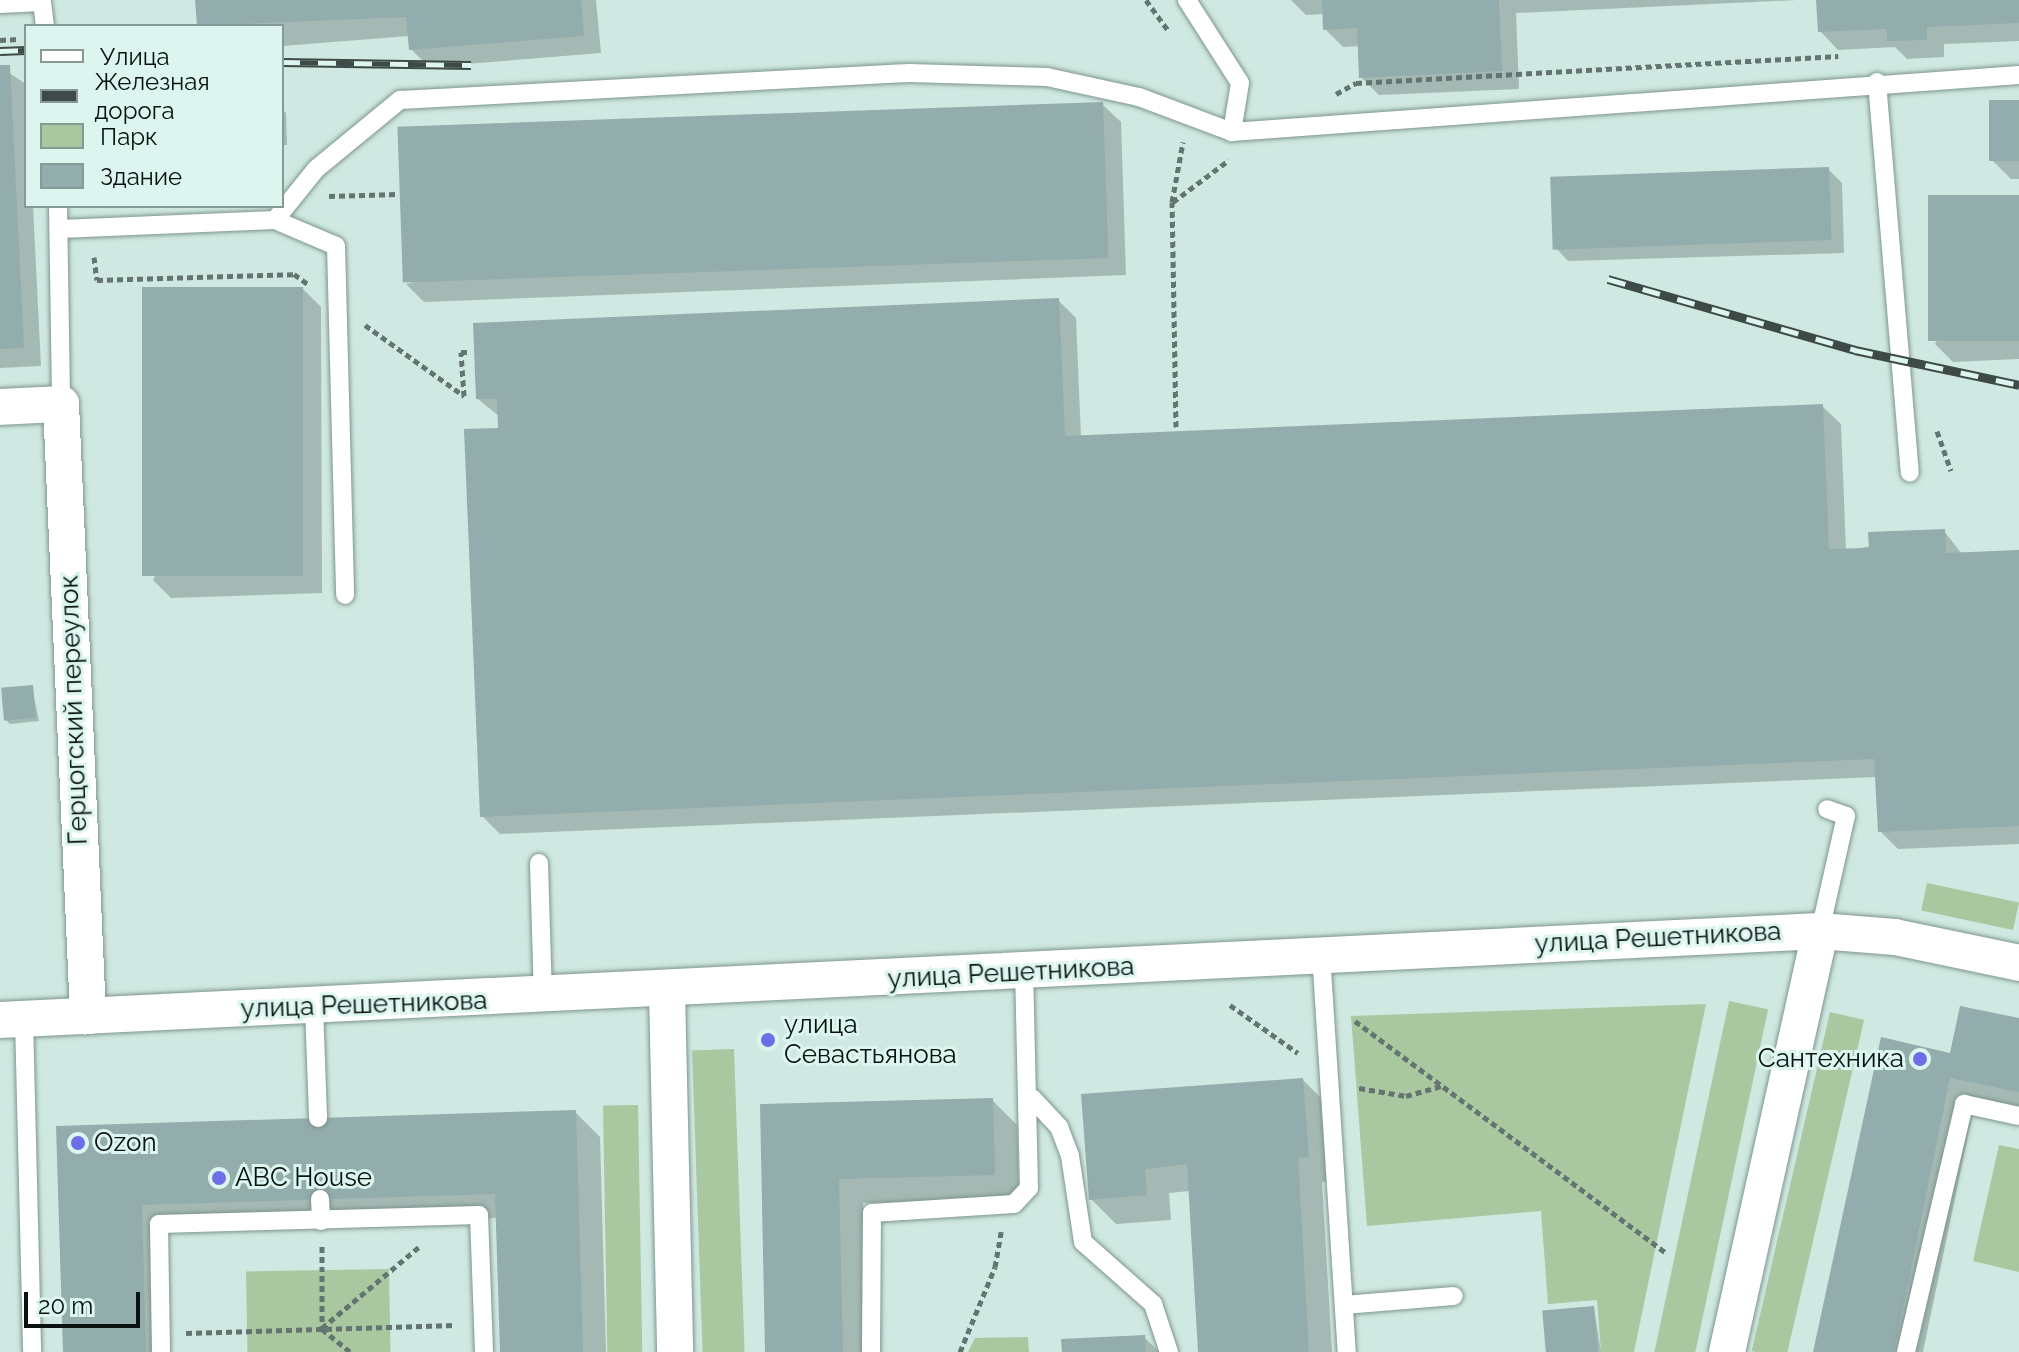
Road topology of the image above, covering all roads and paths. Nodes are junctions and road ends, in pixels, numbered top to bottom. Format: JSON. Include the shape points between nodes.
{"nodes":[{"id":1,"x":1187,"y":0,"type":"edge"},
{"id":2,"x":42,"y":1,"type":"edge"},
{"id":3,"x":0,"y":4,"type":"edge"},
{"id":4,"x":45,"y":24,"type":"edge"},
{"id":5,"x":24,"y":39,"type":"edge"},
{"id":6,"x":0,"y":40,"type":"edge"},
{"id":7,"x":2019,"y":75,"type":"edge"},
{"id":8,"x":1877,"y":82,"type":"junction"},
{"id":9,"x":1188,"y":115,"type":"junction"},
{"id":10,"x":1232,"y":132,"type":"junction"},
{"id":11,"x":301,"y":188,"type":"junction"},
{"id":12,"x":398,"y":194,"type":"dead end"},
{"id":13,"x":58,"y":208,"type":"edge"},
{"id":14,"x":275,"y":220,"type":"junction"},
{"id":15,"x":91,"y":228,"type":"junction"},
{"id":16,"x":60,"y":229,"type":"junction"},
{"id":17,"x":338,"y":305,"type":"junction"},
{"id":18,"x":471,"y":352,"type":"dead end"},
{"id":19,"x":61,"y":404,"type":"junction"},
{"id":20,"x":0,"y":407,"type":"edge"},
{"id":21,"x":1176,"y":427,"type":"dead end"},
{"id":22,"x":1910,"y":473,"type":"dead end"},
{"id":23,"x":345,"y":595,"type":"dead end"},
{"id":24,"x":1827,"y":809,"type":"dead end"},
{"id":25,"x":539,"y":863,"type":"dead end"},
{"id":26,"x":1820,"y":931,"type":"junction"},
{"id":27,"x":1321,"y":954,"type":"junction"},
{"id":28,"x":2019,"y":963,"type":"edge"},
{"id":29,"x":1024,"y":972,"type":"junction"},
{"id":30,"x":667,"y":992,"type":"junction"},
{"id":31,"x":1323,"y":997,"type":"junction"},
{"id":32,"x":543,"y":998,"type":"junction"},
{"id":33,"x":1230,"y":1005,"type":"dead end"},
{"id":34,"x":314,"y":1007,"type":"junction"},
{"id":35,"x":88,"y":1016,"type":"junction"},
{"id":36,"x":12,"y":1020,"type":"edge"},
{"id":37,"x":1329,"y":1074,"type":"junction"},
{"id":38,"x":1443,"y":1086,"type":"junction"},
{"id":39,"x":1032,"y":1098,"type":"junction"},
{"id":40,"x":2019,"y":1116,"type":"edge"},
{"id":41,"x":318,"y":1118,"type":"dead end"},
{"id":42,"x":320,"y":1199,"type":"dead end"},
{"id":43,"x":1006,"y":1204,"type":"junction"},
{"id":44,"x":460,"y":1216,"type":"junction"},
{"id":45,"x":321,"y":1221,"type":"junction"},
{"id":46,"x":1665,"y":1252,"type":"dead end"},
{"id":47,"x":1454,"y":1296,"type":"dead end"},
{"id":48,"x":1344,"y":1305,"type":"junction"},
{"id":49,"x":483,"y":1324,"type":"junction"},
{"id":50,"x":322,"y":1328,"type":"junction"},
{"id":51,"x":161,"y":1343,"type":"edge"},
{"id":52,"x":32,"y":1352,"type":"edge"},
{"id":53,"x":350,"y":1352,"type":"edge"},
{"id":54,"x":484,"y":1352,"type":"edge"},
{"id":55,"x":675,"y":1352,"type":"edge"},
{"id":56,"x":871,"y":1352,"type":"edge"},
{"id":57,"x":960,"y":1352,"type":"edge"},
{"id":58,"x":1169,"y":1352,"type":"edge"},
{"id":59,"x":1347,"y":1352,"type":"edge"},
{"id":60,"x":1727,"y":1352,"type":"edge"},
{"id":61,"x":1906,"y":1352,"type":"edge"}],
"edges":[{"from":1,"to":10,"type":"lane","via":[[1240,83]]},
{"from":2,"to":3,"type":"lane"},
{"from":2,"to":4,"type":"lane"},
{"from":5,"to":6,"type":"path"},
{"from":7,"to":8,"type":"lane"},
{"from":8,"to":10,"type":"lane"},
{"from":8,"to":22,"type":"lane"},
{"from":9,"to":10,"type":"lane"},
{"from":9,"to":11,"type":"lane","via":[[1047,77],[909,73],[400,100]]},
{"from":9,"to":21,"type":"path","via":[[1172,202]]},
{"from":11,"to":12,"type":"path","via":[[333,196]]},
{"from":11,"to":14,"type":"lane"},
{"from":13,"to":16,"type":"lane"},
{"from":14,"to":15,"type":"lane"},
{"from":14,"to":17,"type":"lane","via":[[336,246]]},
{"from":15,"to":16,"type":"lane"},
{"from":15,"to":17,"type":"path","via":[[97,280],[294,274]]},
{"from":16,"to":19,"type":"lane"},
{"from":17,"to":18,"type":"path","via":[[464,396],[461,352]]},
{"from":17,"to":23,"type":"lane"},
{"from":19,"to":20,"type":"street"},
{"from":19,"to":35,"type":"street","name":"Герцогский переулок"},
{"from":24,"to":26,"type":"lane","via":[[1846,816]]},
{"from":25,"to":32,"type":"lane"},
{"from":26,"to":27,"type":"street","name":"улица Решетникова"},
{"from":26,"to":28,"type":"street","name":"улица Решетникова","via":[[1895,937]]},
{"from":26,"to":60,"type":"street"},
{"from":27,"to":29,"type":"street","name":"улица Решетникова"},
{"from":27,"to":31,"type":"lane"},
{"from":29,"to":30,"type":"street","name":"улица Решетникова"},
{"from":29,"to":39,"type":"lane"},
{"from":30,"to":32,"type":"street","name":"улица Решетникова"},
{"from":30,"to":55,"type":"street"},
{"from":31,"to":37,"type":"lane"},
{"from":31,"to":38,"type":"path"},
{"from":32,"to":34,"type":"street","name":"улица Решетникова"},
{"from":33,"to":37,"type":"path"},
{"from":34,"to":35,"type":"street","name":"улица Решетникова"},
{"from":34,"to":41,"type":"lane"},
{"from":35,"to":36,"type":"street","name":"улица Решетникова"},
{"from":36,"to":52,"type":"lane"},
{"from":37,"to":38,"type":"path","via":[[1385,1096]]},
{"from":37,"to":48,"type":"lane"},
{"from":38,"to":46,"type":"path"},
{"from":39,"to":43,"type":"lane","via":[[1029,1188],[1025,1199]]},
{"from":39,"to":58,"type":"lane","via":[[1059,1127],[1070,1156],[1083,1242],[1153,1304]]},
{"from":40,"to":61,"type":"lane","via":[[1964,1104]]},
{"from":42,"to":45,"type":"lane"},
{"from":43,"to":56,"type":"lane","via":[[872,1213]]},
{"from":43,"to":57,"type":"path","via":[[995,1267]]},
{"from":44,"to":45,"type":"lane"},
{"from":44,"to":49,"type":"lane","via":[[479,1215]]},
{"from":44,"to":50,"type":"path"},
{"from":45,"to":50,"type":"path"},
{"from":45,"to":51,"type":"lane","via":[[159,1224]]},
{"from":47,"to":48,"type":"lane"},
{"from":48,"to":59,"type":"lane"},
{"from":49,"to":50,"type":"path"},
{"from":49,"to":54,"type":"lane"},
{"from":50,"to":51,"type":"path"},
{"from":50,"to":53,"type":"path"}]}
